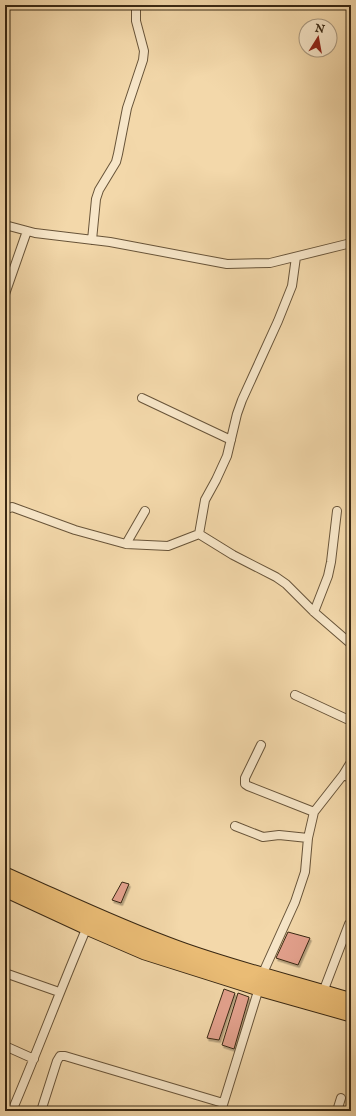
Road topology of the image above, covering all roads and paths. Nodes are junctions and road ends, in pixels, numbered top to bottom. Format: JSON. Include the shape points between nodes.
{"nodes":[{"id":1,"x":136,"y":5,"type":"edge"},
{"id":2,"x":5,"y":225,"type":"edge"},
{"id":3,"x":27,"y":231,"type":"junction"},
{"id":4,"x":92,"y":240,"type":"junction"},
{"id":5,"x":351,"y":243,"type":"edge"},
{"id":6,"x":296,"y":257,"type":"junction"},
{"id":7,"x":5,"y":294,"type":"edge"},
{"id":8,"x":142,"y":398,"type":"dead end"},
{"id":9,"x":231,"y":440,"type":"junction"},
{"id":10,"x":5,"y":510,"type":"edge"},
{"id":11,"x":145,"y":511,"type":"dead end"},
{"id":12,"x":337,"y":511,"type":"dead end"},
{"id":13,"x":199,"y":534,"type":"junction"},
{"id":14,"x":126,"y":544,"type":"junction"},
{"id":15,"x":314,"y":612,"type":"junction"},
{"id":16,"x":351,"y":644,"type":"edge"},
{"id":17,"x":295,"y":695,"type":"dead end"},
{"id":18,"x":351,"y":721,"type":"edge"},
{"id":19,"x":261,"y":744,"type":"dead end"},
{"id":20,"x":351,"y":762,"type":"edge"},
{"id":21,"x":347,"y":776,"type":"edge"},
{"id":22,"x":314,"y":812,"type":"junction"},
{"id":23,"x":235,"y":826,"type":"dead end"},
{"id":24,"x":308,"y":838,"type":"junction"},
{"id":25,"x":5,"y":875,"type":"edge"},
{"id":26,"x":5,"y":889,"type":"edge"},
{"id":27,"x":351,"y":922,"type":"edge"},
{"id":28,"x":87,"y":927,"type":"junction"},
{"id":29,"x":5,"y":973,"type":"edge"},
{"id":30,"x":260,"y":981,"type":"junction"},
{"id":31,"x":59,"y":992,"type":"junction"},
{"id":32,"x":323,"y":992,"type":"junction"},
{"id":33,"x":351,"y":1001,"type":"edge"},
{"id":34,"x":351,"y":1014,"type":"edge"},
{"id":35,"x":5,"y":1046,"type":"edge"},
{"id":36,"x":34,"y":1059,"type":"junction"},
{"id":37,"x":341,"y":1098,"type":"dead end"},
{"id":38,"x":222,"y":1107,"type":"edge"},
{"id":39,"x":12,"y":1111,"type":"edge"},
{"id":40,"x":41,"y":1111,"type":"edge"},
{"id":41,"x":337,"y":1111,"type":"edge"}],
"edges":[{"from":1,"to":4,"type":"street","via":[[136,21],[144,51],[143,60],[127,108],[116,162],[96,199]]},
{"from":2,"to":3,"type":"street"},
{"from":3,"to":4,"type":"street"},
{"from":3,"to":7,"type":"street"},
{"from":4,"to":6,"type":"street","via":[[227,264],[270,264]]},
{"from":5,"to":6,"type":"street"},
{"from":6,"to":9,"type":"street","via":[[292,286],[242,400]]},
{"from":8,"to":9,"type":"street"},
{"from":9,"to":13,"type":"street","via":[[228,456],[205,500]]},
{"from":10,"to":14,"type":"street","via":[[12,507],[75,530]]},
{"from":11,"to":14,"type":"street"},
{"from":12,"to":15,"type":"street","via":[[328,576]]},
{"from":13,"to":14,"type":"street","via":[[168,546]]},
{"from":13,"to":15,"type":"street","via":[[276,577]]},
{"from":15,"to":16,"type":"street"},
{"from":17,"to":18,"type":"street"},
{"from":19,"to":22,"type":"street","via":[[245,778],[245,784]]},
{"from":20,"to":21,"type":"street"},
{"from":21,"to":22,"type":"street"},
{"from":22,"to":24,"type":"street"},
{"from":23,"to":24,"type":"street","via":[[263,838],[279,835]]},
{"from":24,"to":30,"type":"street","via":[[304,872],[295,902]]},
{"from":25,"to":30,"type":"highway","via":[[92,915]]},
{"from":26,"to":28,"type":"highway"},
{"from":27,"to":32,"type":"street"},
{"from":28,"to":30,"type":"highway","via":[[145,952]]},
{"from":28,"to":31,"type":"street"},
{"from":29,"to":31,"type":"street"},
{"from":30,"to":32,"type":"highway"},
{"from":30,"to":34,"type":"highway"},
{"from":30,"to":38,"type":"street"},
{"from":31,"to":36,"type":"street"},
{"from":32,"to":33,"type":"highway"},
{"from":35,"to":36,"type":"street"},
{"from":36,"to":39,"type":"street"},
{"from":37,"to":41,"type":"street"},
{"from":38,"to":40,"type":"street","via":[[60,1056]]}]}
